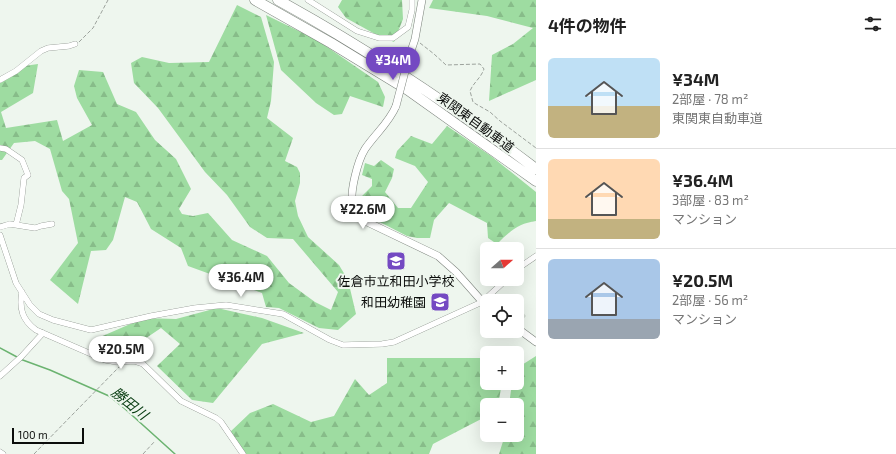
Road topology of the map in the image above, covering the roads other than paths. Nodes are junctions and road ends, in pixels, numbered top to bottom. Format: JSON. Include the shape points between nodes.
{"nodes":[{"id":1,"x":255,"y":0,"type":"edge"},
{"id":2,"x":278,"y":0,"type":"edge"},
{"id":3,"x":308,"y":0,"type":"edge"},
{"id":4,"x":412,"y":0,"type":"edge"},
{"id":5,"x":422,"y":0,"type":"edge"},
{"id":6,"x":75,"y":44,"type":"road end"},
{"id":7,"x":0,"y":80,"type":"edge"},
{"id":8,"x":0,"y":148,"type":"edge"},
{"id":9,"x":536,"y":169,"type":"edge"},
{"id":10,"x":536,"y":182,"type":"edge"},
{"id":11,"x":52,"y":224,"type":"dead end"},
{"id":12,"x":16,"y":225,"type":"junction"},
{"id":13,"x":0,"y":227,"type":"edge"},
{"id":14,"x":0,"y":235,"type":"edge"},
{"id":15,"x":536,"y":256,"type":"edge"},
{"id":16,"x":524,"y":264,"type":"edge"},
{"id":17,"x":501,"y":286,"type":"edge"},
{"id":18,"x":22,"y":292,"type":"junction"},
{"id":19,"x":493,"y":294,"type":"edge"},
{"id":20,"x":480,"y":299,"type":"edge"},
{"id":21,"x":480,"y":306,"type":"edge"},
{"id":22,"x":43,"y":333,"type":"junction"},
{"id":23,"x":524,"y":333,"type":"edge"},
{"id":24,"x":536,"y":342,"type":"edge"},
{"id":25,"x":0,"y":376,"type":"edge"},
{"id":26,"x":0,"y":452,"type":"edge"},
{"id":27,"x":3,"y":454,"type":"edge"},
{"id":28,"x":243,"y":454,"type":"edge"}],
"edges":[{"from":1,"to":10,"type":"highway","name":"東関東自動車道","via":[[408,90]]},
{"from":2,"to":9,"type":"highway","name":"東関東自動車道","via":[[414,82]]},
{"from":3,"to":4,"type":"street","via":[[357,31],[379,38],[393,38],[408,27]]},
{"from":5,"to":20,"type":"street","bridge":true,"via":[[415,39],[396,106],[362,158],[352,194],[354,206],[356,212],[365,220],[438,256]]},
{"from":6,"to":7,"type":"street","via":[[41,51],[16,72]]},
{"from":8,"to":12,"type":"street","via":[[22,160],[28,175],[23,182]]},
{"from":11,"to":12,"type":"street","via":[[35,228]]},
{"from":12,"to":13,"type":"street"},
{"from":14,"to":18,"type":"street","via":[[16,283]]},
{"from":15,"to":16,"type":"street"},
{"from":17,"to":19,"type":"street"},
{"from":18,"to":21,"type":"street","via":[[38,314],[90,330],[151,316],[226,305],[283,314],[343,345],[394,342]]},
{"from":18,"to":22,"type":"street","via":[[20,302],[24,318],[29,325]]},
{"from":22,"to":25,"type":"street"},
{"from":22,"to":28,"type":"street","via":[[105,360],[134,361],[143,364],[181,401],[216,418]]},
{"from":23,"to":24,"type":"street"},
{"from":26,"to":27,"type":"street"}]}
